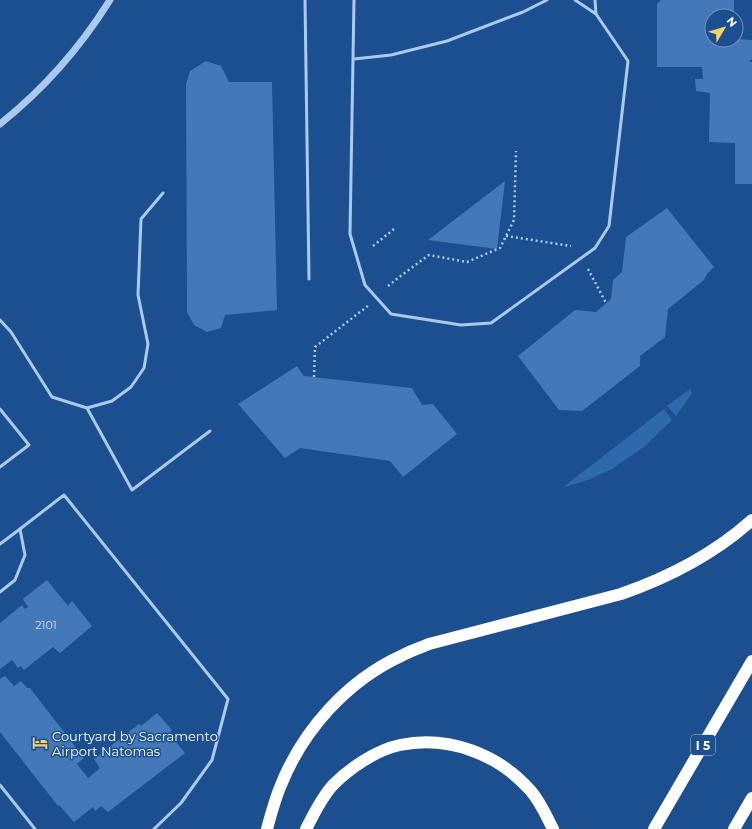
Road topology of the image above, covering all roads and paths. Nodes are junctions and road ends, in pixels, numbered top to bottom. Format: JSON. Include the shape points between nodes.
{"nodes":[{"id":1,"x":110,"y":0,"type":"edge"},
{"id":2,"x":305,"y":0,"type":"edge"},
{"id":3,"x":354,"y":0,"type":"edge"},
{"id":4,"x":547,"y":0,"type":"edge"},
{"id":5,"x":575,"y":0,"type":"edge"},
{"id":6,"x":595,"y":0,"type":"edge"},
{"id":7,"x":596,"y":14,"type":"junction"},
{"id":8,"x":354,"y":59,"type":"junction"},
{"id":9,"x":0,"y":124,"type":"edge"},
{"id":10,"x":516,"y":152,"type":"dead end"},
{"id":11,"x":162,"y":193,"type":"dead end"},
{"id":12,"x":394,"y":229,"type":"dead end"},
{"id":13,"x":506,"y":236,"type":"junction"},
{"id":14,"x":373,"y":246,"type":"dead end"},
{"id":15,"x":571,"y":246,"type":"dead end"},
{"id":16,"x":588,"y":269,"type":"dead end"},
{"id":17,"x":309,"y":279,"type":"dead end"},
{"id":18,"x":388,"y":286,"type":"dead end"},
{"id":19,"x":606,"y":303,"type":"dead end"},
{"id":20,"x":369,"y":306,"type":"dead end"},
{"id":21,"x":0,"y":320,"type":"edge"},
{"id":22,"x":314,"y":377,"type":"dead end"},
{"id":23,"x":87,"y":408,"type":"junction"},
{"id":24,"x":0,"y":409,"type":"edge"},
{"id":25,"x":210,"y":431,"type":"dead end"},
{"id":26,"x":0,"y":467,"type":"edge"},
{"id":27,"x":752,"y":520,"type":"edge"},
{"id":28,"x":20,"y":529,"type":"junction"},
{"id":29,"x":0,"y":544,"type":"edge"},
{"id":30,"x":0,"y":592,"type":"edge"},
{"id":31,"x":752,"y":660,"type":"edge"},
{"id":32,"x":0,"y":785,"type":"edge"},
{"id":33,"x":752,"y":798,"type":"edge"},
{"id":34,"x":307,"y":827,"type":"edge"},
{"id":35,"x":35,"y":829,"type":"edge"},
{"id":36,"x":154,"y":829,"type":"edge"},
{"id":37,"x":267,"y":829,"type":"edge"},
{"id":38,"x":553,"y":829,"type":"edge"},
{"id":39,"x":654,"y":829,"type":"edge"},
{"id":40,"x":734,"y":829,"type":"edge"}],
"edges":[{"from":1,"to":9,"type":"street","via":[[95,24],[52,77]]},
{"from":2,"to":17,"type":"lane"},
{"from":3,"to":8,"type":"lane"},
{"from":4,"to":8,"type":"lane","via":[[523,12],[446,41],[391,55]]},
{"from":5,"to":7,"type":"lane"},
{"from":6,"to":7,"type":"lane"},
{"from":7,"to":8,"type":"lane","via":[[628,61],[609,226],[595,248],[491,323],[461,325],[390,314],[365,285],[350,234]]},
{"from":10,"to":13,"type":"path","via":[[514,220]]},
{"from":11,"to":23,"type":"lane","via":[[141,219],[138,295],[148,344],[144,368],[131,388],[112,401]]},
{"from":12,"to":14,"type":"path"},
{"from":13,"to":15,"type":"path"},
{"from":13,"to":18,"type":"path","via":[[500,248],[467,262],[429,255]]},
{"from":16,"to":19,"type":"path"},
{"from":20,"to":22,"type":"path","via":[[315,347]]},
{"from":21,"to":23,"type":"lane","via":[[11,332],[52,397]]},
{"from":23,"to":25,"type":"lane","via":[[132,490]]},
{"from":24,"to":26,"type":"lane","via":[[29,445]]},
{"from":27,"to":37,"type":"highway","via":[[705,556],[677,572],[646,585],[621,594],[429,644],[373,671],[346,692],[322,716],[302,744],[281,785]]},
{"from":28,"to":29,"type":"lane"},
{"from":28,"to":30,"type":"lane","via":[[25,555],[15,580]]},
{"from":28,"to":36,"type":"lane","via":[[64,495],[228,699],[212,760],[181,803]]},
{"from":31,"to":39,"type":"highway","number":"I 5"},
{"from":32,"to":35,"type":"lane"},
{"from":33,"to":40,"type":"highway"},
{"from":34,"to":38,"type":"highway","via":[[317,806],[332,786],[363,760],[399,745],[418,742],[449,744],[493,760],[530,790]]}]}
